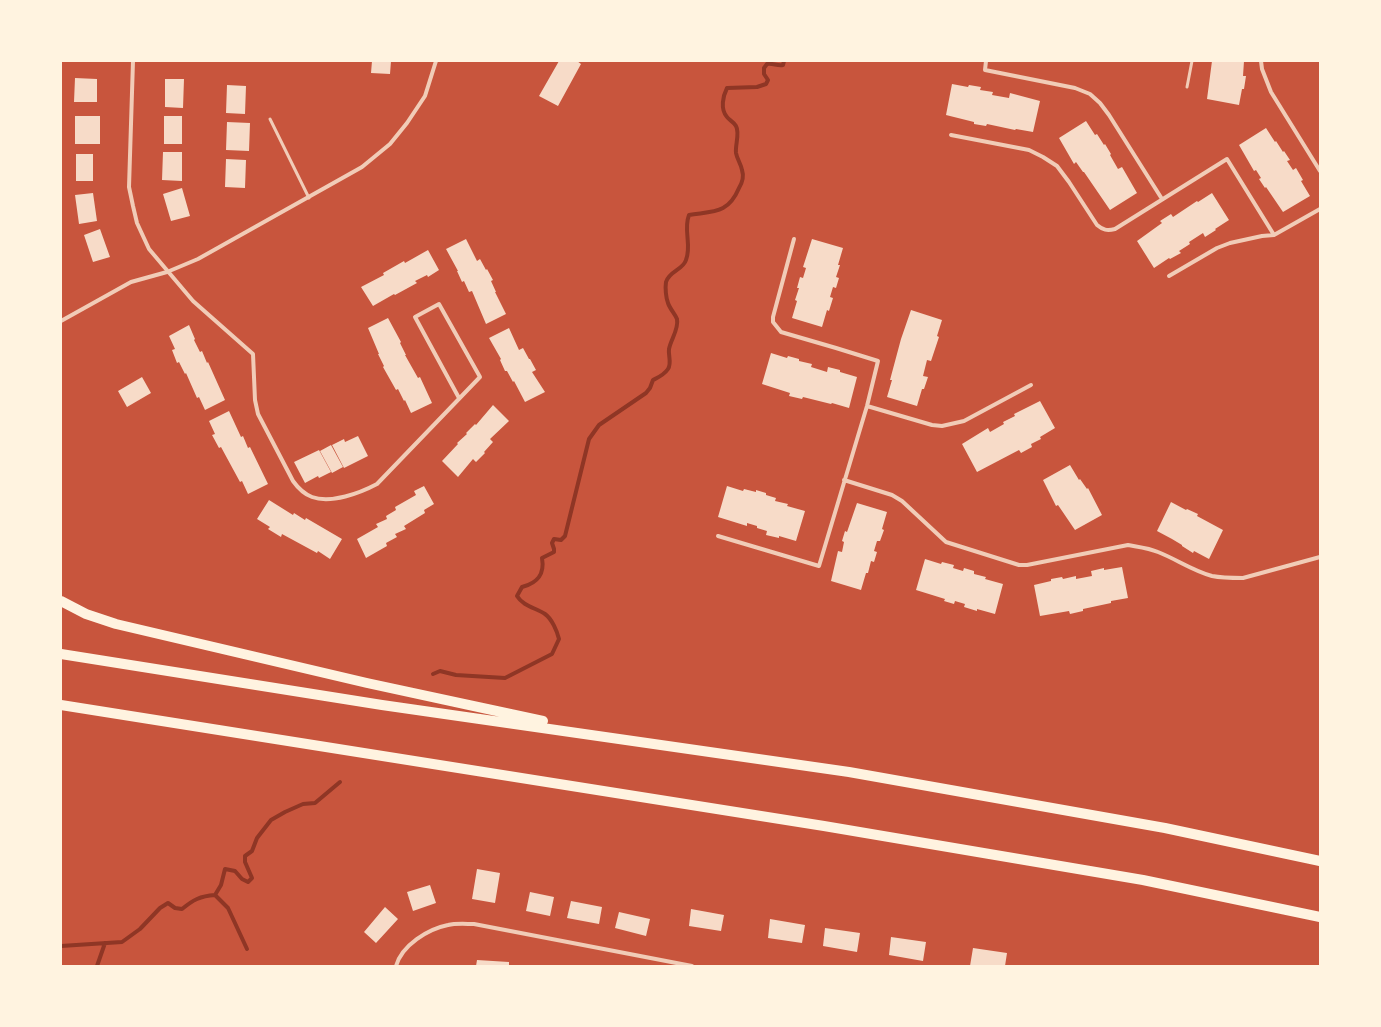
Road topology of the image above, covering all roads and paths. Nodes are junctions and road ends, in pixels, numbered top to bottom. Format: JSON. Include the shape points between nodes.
{"nodes":[{"id":1,"x":133,"y":61,"type":"edge"},
{"id":2,"x":436,"y":61,"type":"edge"},
{"id":3,"x":986,"y":61,"type":"edge"},
{"id":4,"x":1192,"y":61,"type":"edge"},
{"id":5,"x":1262,"y":61,"type":"edge"},
{"id":6,"x":1187,"y":87,"type":"dead end"},
{"id":7,"x":270,"y":118,"type":"dead end"},
{"id":8,"x":951,"y":135,"type":"dead end"},
{"id":9,"x":1320,"y":171,"type":"edge"},
{"id":10,"x":309,"y":198,"type":"junction"},
{"id":11,"x":1162,"y":199,"type":"junction"},
{"id":12,"x":1320,"y":209,"type":"edge"},
{"id":13,"x":1274,"y":235,"type":"junction"},
{"id":14,"x":794,"y":239,"type":"dead end"},
{"id":15,"x":167,"y":272,"type":"junction"},
{"id":16,"x":1169,"y":276,"type":"dead end"},
{"id":17,"x":61,"y":321,"type":"edge"},
{"id":18,"x":1031,"y":385,"type":"dead end"},
{"id":19,"x":459,"y":398,"type":"junction"},
{"id":20,"x":867,"y":406,"type":"junction"},
{"id":21,"x":844,"y":480,"type":"junction"},
{"id":22,"x":718,"y":536,"type":"dead end"},
{"id":23,"x":1320,"y":557,"type":"edge"},
{"id":24,"x":61,"y":601,"type":"edge"},
{"id":25,"x":61,"y":654,"type":"edge"},
{"id":26,"x":61,"y":705,"type":"edge"},
{"id":27,"x":626,"y":739,"type":"junction"},
{"id":28,"x":1320,"y":861,"type":"edge"},
{"id":29,"x":1320,"y":917,"type":"edge"},
{"id":30,"x":396,"y":966,"type":"edge"},
{"id":31,"x":692,"y":966,"type":"edge"}],
"edges":[{"from":1,"to":15,"type":"street","via":[[129,187],[132,206],[149,249]]},
{"from":2,"to":10,"type":"street","via":[[425,96],[390,144],[362,167]]},
{"from":3,"to":11,"type":"street","via":[[985,70],[1075,88],[1090,94],[1109,114]]},
{"from":4,"to":6,"type":"lane"},
{"from":5,"to":9,"type":"street","via":[[1262,70],[1271,92]]},
{"from":7,"to":10,"type":"lane"},
{"from":8,"to":11,"type":"street","via":[[1029,150],[1043,157],[1057,166],[1103,230],[1115,229]]},
{"from":10,"to":15,"type":"street","via":[[198,259]]},
{"from":11,"to":13,"type":"street","via":[[1227,159]]},
{"from":12,"to":13,"type":"street"},
{"from":13,"to":16,"type":"street","via":[[1217,248]]},
{"from":14,"to":20,"type":"street","via":[[773,317],[774,322],[781,332],[878,361]]},
{"from":15,"to":17,"type":"street","via":[[131,282]]},
{"from":15,"to":19,"type":"street","via":[[193,301],[253,354],[258,414],[293,481],[301,491],[312,497],[324,499],[350,496],[377,484]]},
{"from":18,"to":20,"type":"street","via":[[964,421],[942,426]]},
{"from":19,"to":19,"type":"street","via":[[480,377],[439,304],[415,317]]},
{"from":20,"to":21,"type":"street"},
{"from":21,"to":22,"type":"street","via":[[819,566]]},
{"from":21,"to":23,"type":"street","via":[[892,495],[902,501],[946,542],[1019,565],[1027,566],[1128,545],[1158,552],[1212,576],[1243,578]]},
{"from":24,"to":27,"type":"highway","via":[[86,614],[116,624],[367,684]]},
{"from":25,"to":27,"type":"highway","via":[[382,705]]},
{"from":26,"to":29,"type":"highway","via":[[832,827],[1143,880]]},
{"from":27,"to":28,"type":"highway","via":[[864,775],[1165,828]]},
{"from":30,"to":31,"type":"street","via":[[406,949],[426,933],[449,925],[474,924]]}]}
